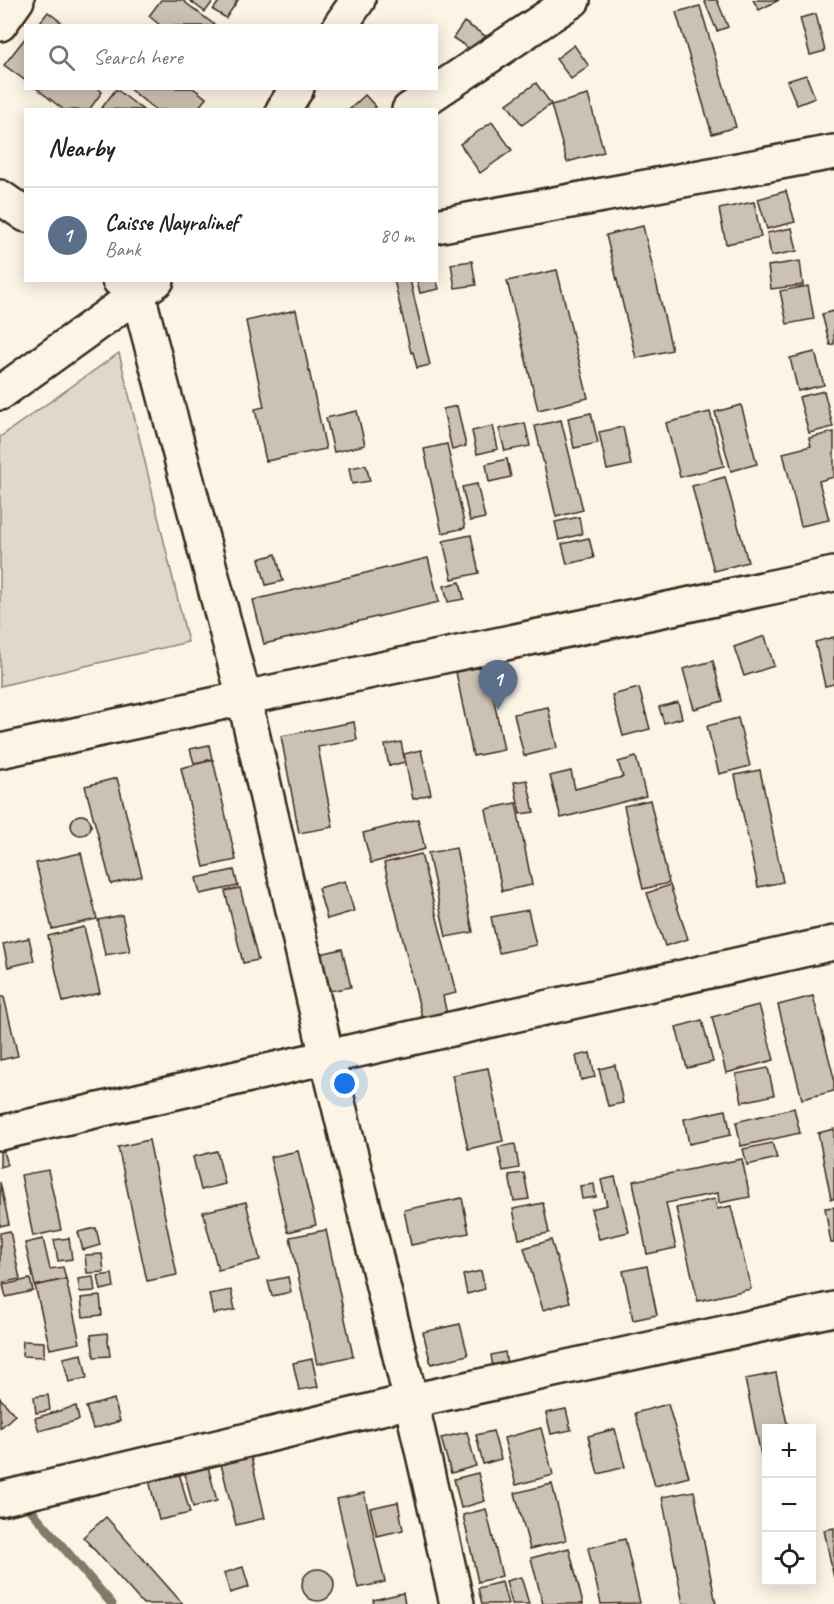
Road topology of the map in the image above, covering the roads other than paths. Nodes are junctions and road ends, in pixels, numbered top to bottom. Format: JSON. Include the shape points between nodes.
{"nodes":[{"id":1,"x":16,"y":0,"type":"edge"},
{"id":2,"x":358,"y":0,"type":"edge"},
{"id":3,"x":573,"y":0,"type":"edge"},
{"id":4,"x":0,"y":24,"type":"edge"},
{"id":5,"x":341,"y":24,"type":"edge"},
{"id":6,"x":296,"y":90,"type":"edge"},
{"id":7,"x":284,"y":108,"type":"edge"},
{"id":8,"x":412,"y":108,"type":"edge"},
{"id":9,"x":834,"y":152,"type":"edge"},
{"id":10,"x":0,"y":197,"type":"edge"},
{"id":11,"x":24,"y":214,"type":"edge"},
{"id":12,"x":438,"y":226,"type":"edge"},
{"id":13,"x":138,"y":285,"type":"edge"},
{"id":14,"x":0,"y":393,"type":"edge"},
{"id":15,"x":834,"y":574,"type":"edge"},
{"id":16,"x":244,"y":698,"type":"junction"},
{"id":17,"x":0,"y":751,"type":"edge"},
{"id":18,"x":834,"y":943,"type":"edge"},
{"id":19,"x":327,"y":1057,"type":"junction"},
{"id":20,"x":0,"y":1133,"type":"edge"},
{"id":21,"x":834,"y":1309,"type":"edge"},
{"id":22,"x":411,"y":1401,"type":"junction"},
{"id":23,"x":0,"y":1499,"type":"edge"},
{"id":24,"x":457,"y":1604,"type":"edge"}],
"edges":[{"from":1,"to":4,"type":"street"},
{"from":2,"to":5,"type":"street"},
{"from":3,"to":8,"type":"street"},
{"from":6,"to":7,"type":"street"},
{"from":9,"to":12,"type":"street"},
{"from":10,"to":11,"type":"street"},
{"from":13,"to":14,"type":"street"},
{"from":13,"to":16,"type":"street"},
{"from":15,"to":16,"type":"street"},
{"from":16,"to":17,"type":"street"},
{"from":16,"to":19,"type":"street"},
{"from":18,"to":19,"type":"street"},
{"from":19,"to":20,"type":"street"},
{"from":19,"to":22,"type":"street"},
{"from":21,"to":22,"type":"street"},
{"from":22,"to":23,"type":"street"},
{"from":22,"to":24,"type":"street"}]}
